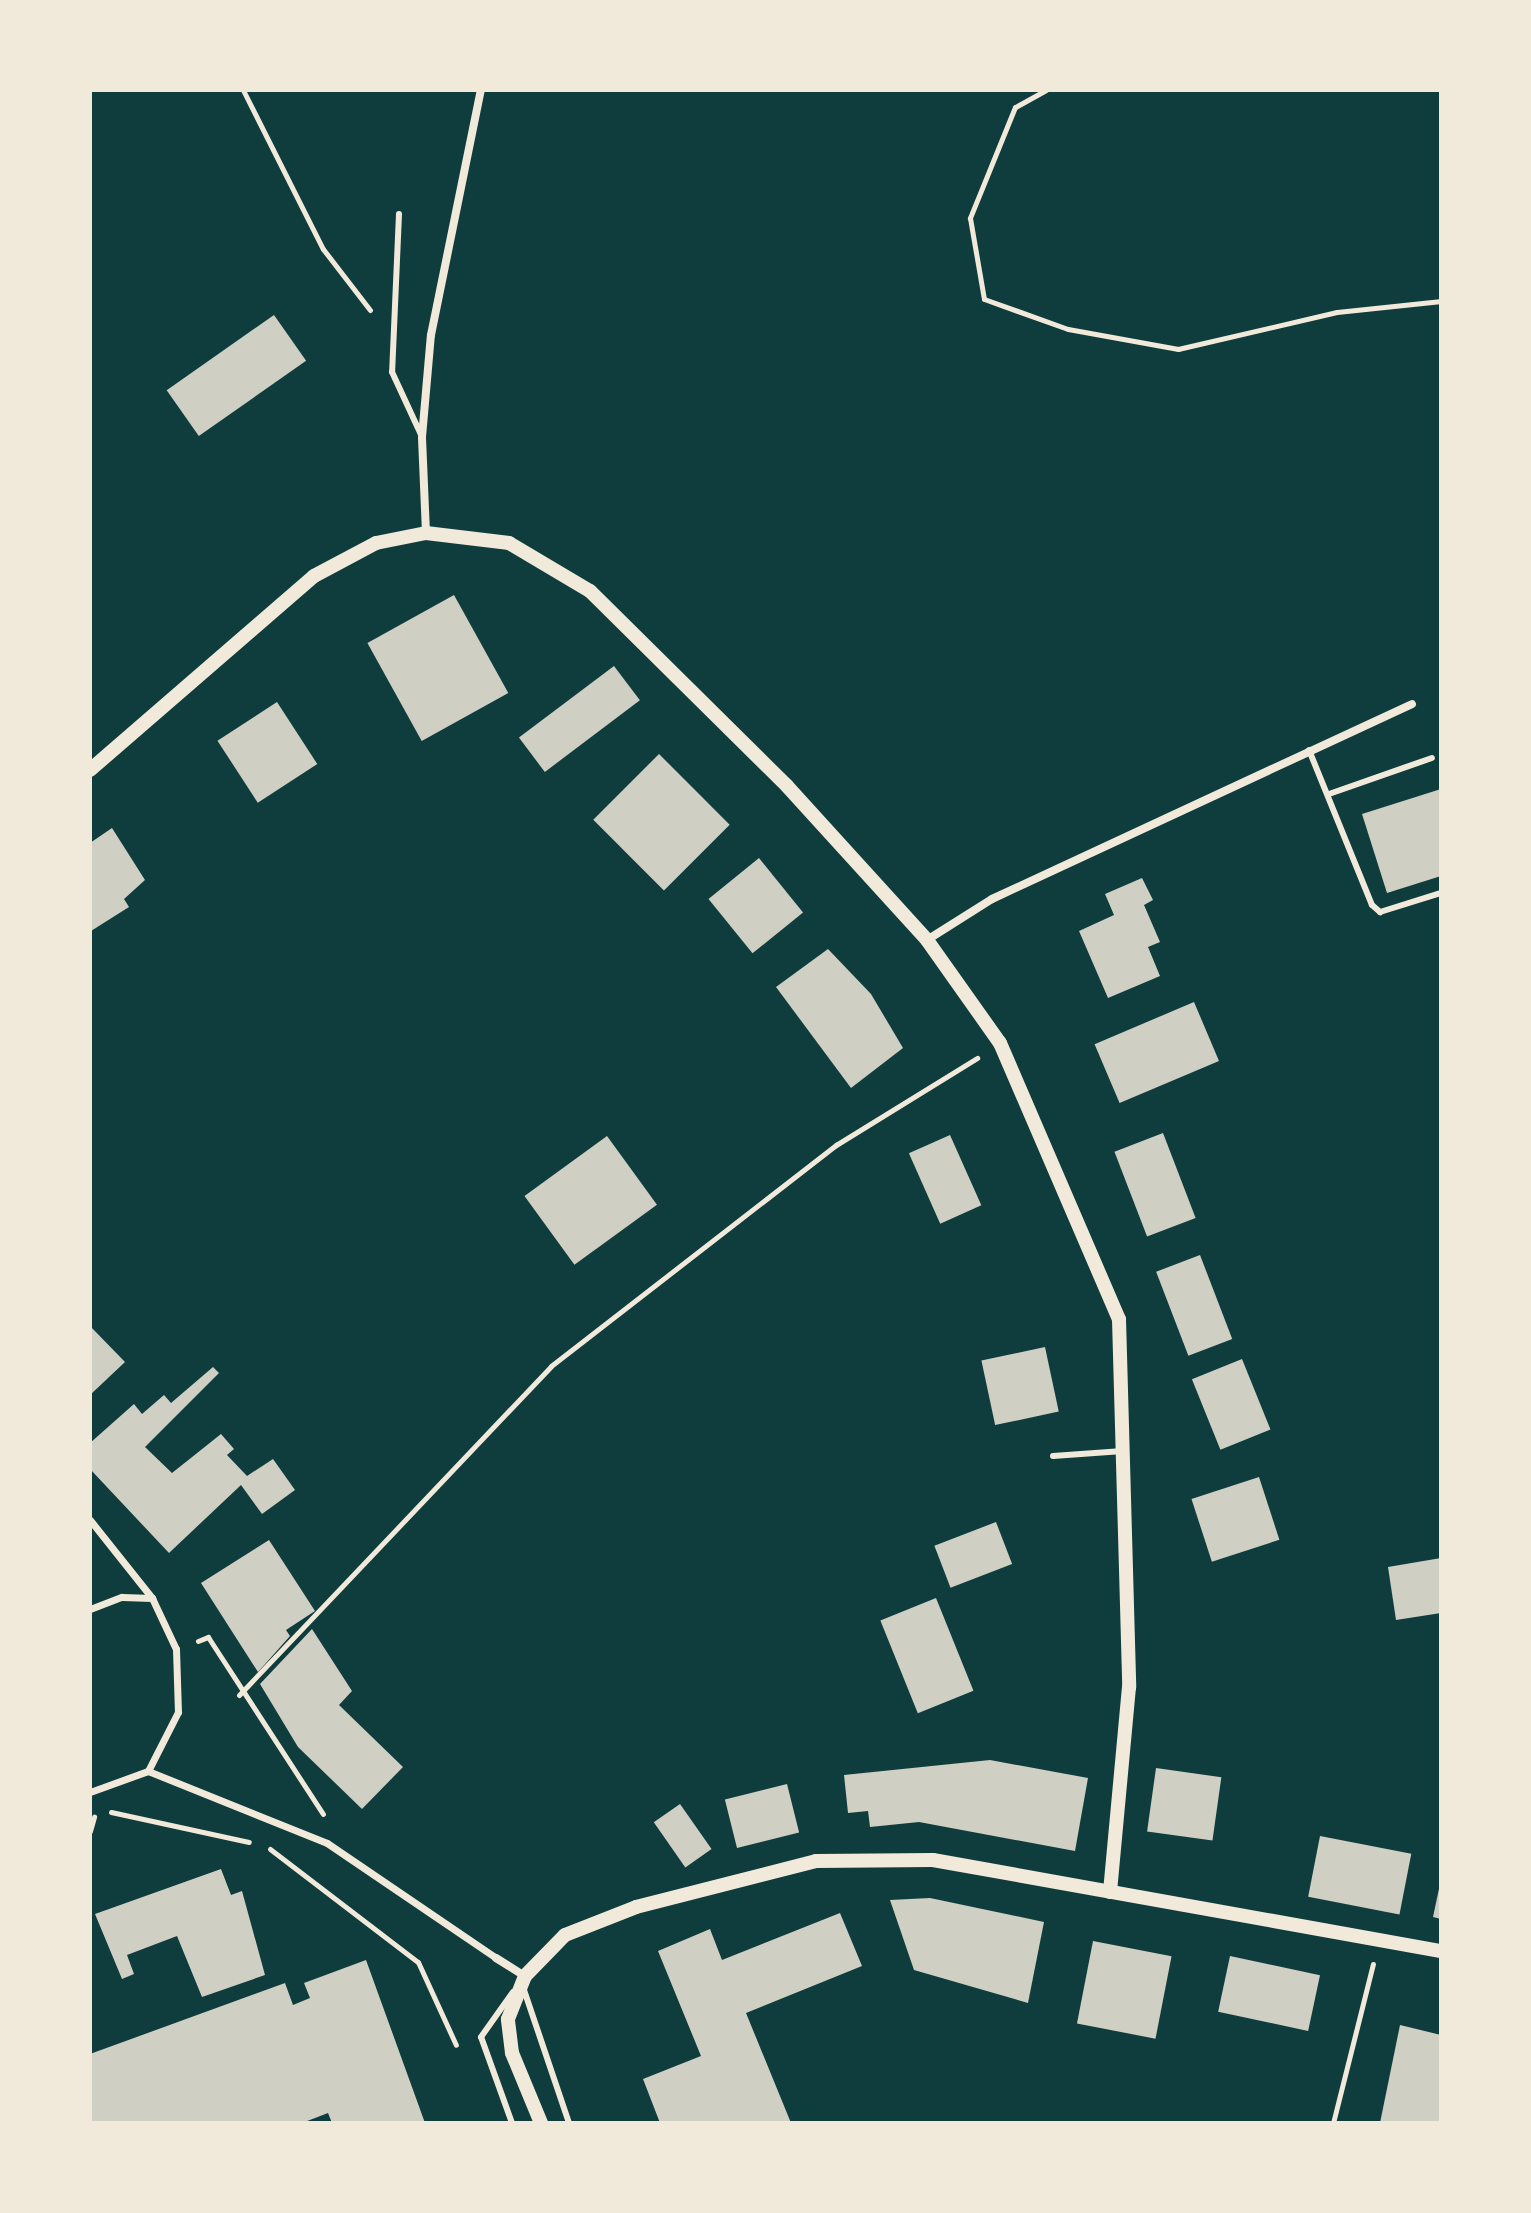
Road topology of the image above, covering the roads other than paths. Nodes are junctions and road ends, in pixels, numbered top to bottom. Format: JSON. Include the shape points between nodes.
{"nodes":[{"id":1,"x":481,"y":90,"type":"edge"},
{"id":2,"x":399,"y":214,"type":"dead end"},
{"id":3,"x":422,"y":437,"type":"junction"},
{"id":4,"x":426,"y":533,"type":"junction"},
{"id":5,"x":1412,"y":704,"type":"dead end"},
{"id":6,"x":1309,"y":750,"type":"junction"},
{"id":7,"x":1432,"y":758,"type":"dead end"},
{"id":8,"x":90,"y":770,"type":"edge"},
{"id":9,"x":1329,"y":794,"type":"junction"},
{"id":10,"x":1441,"y":893,"type":"edge"},
{"id":11,"x":927,"y":940,"type":"junction"},
{"id":12,"x":1126,"y":1451,"type":"junction"},
{"id":13,"x":1053,"y":1456,"type":"dead end"},
{"id":14,"x":90,"y":1520,"type":"edge"},
{"id":15,"x":152,"y":1598,"type":"junction"},
{"id":16,"x":90,"y":1609,"type":"edge"},
{"id":17,"x":148,"y":1771,"type":"junction"},
{"id":18,"x":90,"y":1792,"type":"edge"},
{"id":19,"x":1110,"y":1892,"type":"junction"},
{"id":20,"x":1441,"y":1951,"type":"edge"},
{"id":21,"x":496,"y":1958,"type":"joint"},
{"id":22,"x":523,"y":1980,"type":"junction"},
{"id":23,"x":512,"y":2123,"type":"edge"},
{"id":24,"x":541,"y":2123,"type":"edge"},
{"id":25,"x":569,"y":2123,"type":"edge"}],
"edges":[{"from":1,"to":3,"type":"street","via":[[431,335]]},
{"from":2,"to":3,"type":"lane","via":[[392,372]]},
{"from":3,"to":4,"type":"street"},
{"from":4,"to":8,"type":"street","via":[[376,543],[314,576]]},
{"from":4,"to":11,"type":"street","via":[[509,543],[590,591],[787,786]]},
{"from":5,"to":6,"type":"street"},
{"from":6,"to":9,"type":"lane"},
{"from":6,"to":11,"type":"street","via":[[992,899]]},
{"from":7,"to":9,"type":"lane"},
{"from":9,"to":10,"type":"lane","via":[[1372,905],[1380,912]]},
{"from":11,"to":12,"type":"street","via":[[1000,1043],[1119,1319]]},
{"from":12,"to":13,"type":"lane"},
{"from":12,"to":19,"type":"street","via":[[1129,1687]]},
{"from":14,"to":15,"type":"street"},
{"from":15,"to":16,"type":"street","via":[[122,1597]]},
{"from":15,"to":17,"type":"street","via":[[176,1649],[178,1712]]},
{"from":17,"to":18,"type":"street"},
{"from":17,"to":21,"type":"street","via":[[327,1843]]},
{"from":19,"to":20,"type":"street"},
{"from":19,"to":22,"type":"street","via":[[933,1860],[816,1861],[636,1907],[565,1935]]},
{"from":21,"to":22,"type":"street"},
{"from":22,"to":23,"type":"lane","via":[[481,2037]]},
{"from":22,"to":24,"type":"street","via":[[508,2019],[512,2053]]},
{"from":22,"to":25,"type":"lane"}]}
